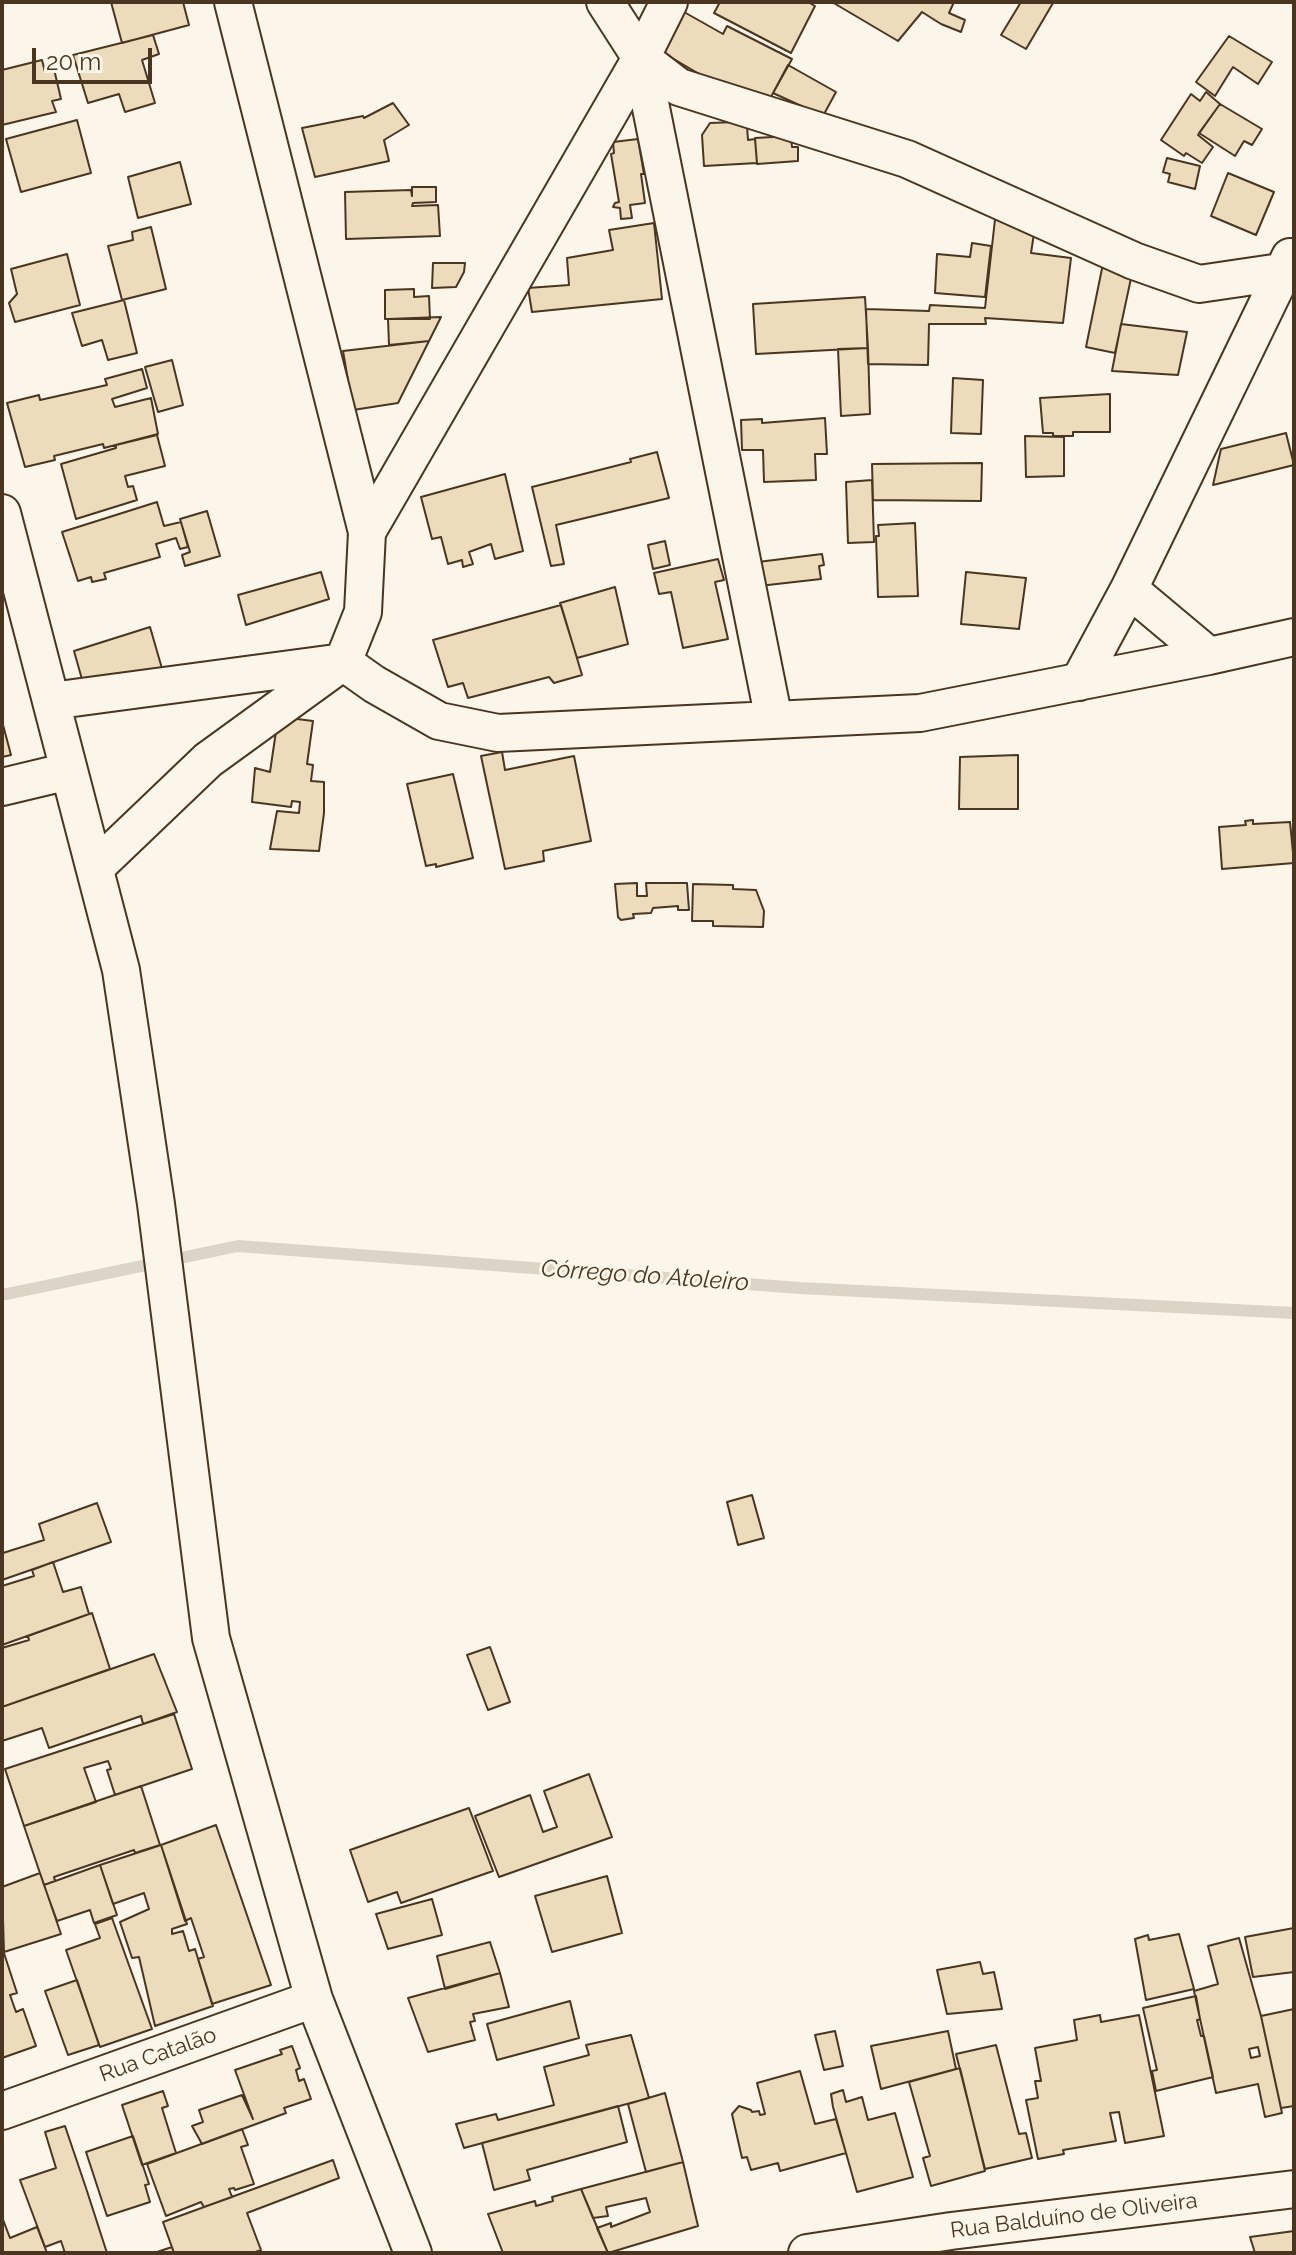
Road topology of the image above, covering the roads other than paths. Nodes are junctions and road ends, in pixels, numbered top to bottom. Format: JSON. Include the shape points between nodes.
{"nodes":[{"id":1,"x":233,"y":2,"type":"edge"},
{"id":2,"x":605,"y":2,"type":"edge"},
{"id":3,"x":669,"y":2,"type":"edge"},
{"id":4,"x":641,"y":58,"type":"junction"},
{"id":5,"x":1290,"y":264,"type":"edge"},
{"id":6,"x":2,"y":513,"type":"edge"},
{"id":7,"x":367,"y":532,"type":"junction"},
{"id":8,"x":1129,"y":589,"type":"junction"},
{"id":9,"x":1294,"y":637,"type":"edge"},
{"id":10,"x":1209,"y":656,"type":"junction"},
{"id":11,"x":343,"y":662,"type":"junction"},
{"id":12,"x":1079,"y":682,"type":"junction"},
{"id":13,"x":51,"y":701,"type":"junction"},
{"id":14,"x":774,"y":720,"type":"junction"},
{"id":15,"x":69,"y":771,"type":"junction"},
{"id":16,"x":2,"y":787,"type":"edge"},
{"id":17,"x":95,"y":868,"type":"junction"},
{"id":18,"x":314,"y":1999,"type":"junction"},
{"id":19,"x":2,"y":2111,"type":"edge"},
{"id":20,"x":1294,"y":2189,"type":"edge"},
{"id":21,"x":955,"y":2242,"type":"edge"},
{"id":22,"x":413,"y":2253,"type":"edge"},
{"id":23,"x":807,"y":2253,"type":"edge"}],
"edges":[{"from":1,"to":7,"type":"street"},
{"from":2,"to":4,"type":"street"},
{"from":3,"to":4,"type":"street"},
{"from":4,"to":5,"type":"street","via":[[679,87],[907,159],[1134,261],[1199,284]]},
{"from":4,"to":7,"type":"street"},
{"from":4,"to":14,"type":"street"},
{"from":5,"to":8,"type":"street"},
{"from":6,"to":13,"type":"street"},
{"from":7,"to":11,"type":"street","via":[[363,612]]},
{"from":8,"to":10,"type":"street"},
{"from":8,"to":12,"type":"street"},
{"from":9,"to":10,"type":"street"},
{"from":10,"to":12,"type":"street"},
{"from":11,"to":13,"type":"street"},
{"from":11,"to":14,"type":"street","via":[[439,721],[498,733]]},
{"from":11,"to":17,"type":"street","via":[[208,760]]},
{"from":12,"to":14,"type":"street","via":[[920,713]]},
{"from":13,"to":15,"type":"street"},
{"from":15,"to":16,"type":"street"},
{"from":15,"to":17,"type":"street"},
{"from":17,"to":18,"type":"street","via":[[121,970],[211,1638]]},
{"from":18,"to":19,"type":"street","name":"Rua Catalão"},
{"from":18,"to":22,"type":"street"},
{"from":20,"to":21,"type":"street","name":"Rua Balduíno de Oliveira"},
{"from":21,"to":23,"type":"street","name":"Rua Balduíno de Oliveira"}]}
